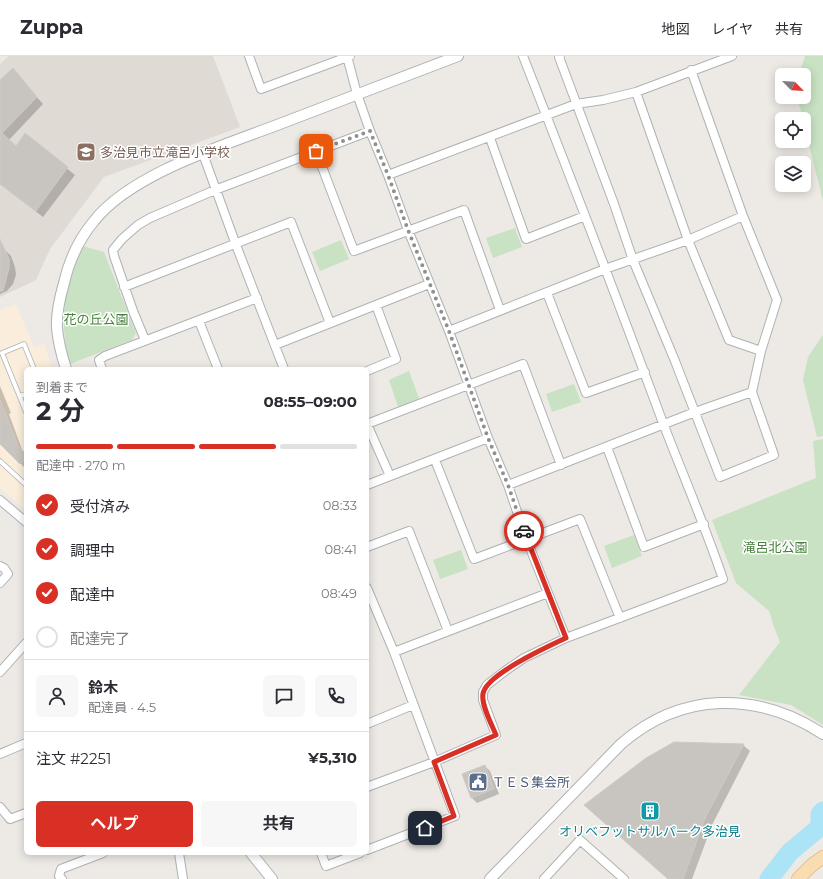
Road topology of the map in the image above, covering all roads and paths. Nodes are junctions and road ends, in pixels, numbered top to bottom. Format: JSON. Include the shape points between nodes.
{"nodes":[{"id":1,"x":249,"y":56,"type":"edge"},
{"id":2,"x":348,"y":56,"type":"edge"},
{"id":3,"x":458,"y":56,"type":"edge"},
{"id":4,"x":523,"y":56,"type":"edge"},
{"id":5,"x":560,"y":56,"type":"edge"},
{"id":6,"x":732,"y":56,"type":"edge"},
{"id":7,"x":692,"y":70,"type":"junction"},
{"id":8,"x":636,"y":92,"type":"junction"},
{"id":9,"x":357,"y":94,"type":"junction"},
{"id":10,"x":576,"y":104,"type":"junction"},
{"id":11,"x":546,"y":115,"type":"junction"},
{"id":12,"x":370,"y":131,"type":"junction"},
{"id":13,"x":490,"y":138,"type":"junction"},
{"id":14,"x":316,"y":151,"type":"junction"},
{"id":15,"x":203,"y":154,"type":"junction"},
{"id":16,"x":388,"y":175,"type":"junction"},
{"id":17,"x":215,"y":190,"type":"junction"},
{"id":18,"x":585,"y":216,"type":"junction"},
{"id":19,"x":743,"y":216,"type":"junction"},
{"id":20,"x":408,"y":230,"type":"junction"},
{"id":21,"x":688,"y":240,"type":"junction"},
{"id":22,"x":236,"y":245,"type":"junction"},
{"id":23,"x":633,"y":260,"type":"junction"},
{"id":24,"x":605,"y":269,"type":"junction"},
{"id":25,"x":429,"y":284,"type":"junction"},
{"id":26,"x":124,"y":287,"type":"junction"},
{"id":27,"x":547,"y":293,"type":"junction"},
{"id":28,"x":257,"y":298,"type":"junction"},
{"id":29,"x":376,"y":305,"type":"junction"},
{"id":30,"x":500,"y":310,"type":"junction"},
{"id":31,"x":199,"y":321,"type":"junction"},
{"id":32,"x":330,"y":323,"type":"junction"},
{"id":33,"x":449,"y":331,"type":"junction"},
{"id":34,"x":145,"y":340,"type":"junction"},
{"id":35,"x":275,"y":345,"type":"junction"},
{"id":36,"x":761,"y":351,"type":"junction"},
{"id":37,"x":33,"y":367,"type":"edge"},
{"id":38,"x":66,"y":367,"type":"edge"},
{"id":39,"x":101,"y":367,"type":"edge"},
{"id":40,"x":217,"y":367,"type":"edge"},
{"id":41,"x":283,"y":367,"type":"edge"},
{"id":42,"x":369,"y":369,"type":"edge"},
{"id":43,"x":645,"y":372,"type":"junction"},
{"id":44,"x":468,"y":385,"type":"junction"},
{"id":45,"x":752,"y":392,"type":"junction"},
{"id":46,"x":24,"y":395,"type":"edge"},
{"id":47,"x":20,"y":396,"type":"junction"},
{"id":48,"x":24,"y":407,"type":"edge"},
{"id":49,"x":694,"y":412,"type":"junction"},
{"id":50,"x":369,"y":423,"type":"edge"},
{"id":51,"x":664,"y":425,"type":"junction"},
{"id":52,"x":369,"y":429,"type":"edge"},
{"id":53,"x":488,"y":438,"type":"junction"},
{"id":54,"x":607,"y":447,"type":"junction"},
{"id":55,"x":435,"y":460,"type":"junction"},
{"id":56,"x":0,"y":461,"type":"edge"},
{"id":57,"x":560,"y":465,"type":"junction"},
{"id":58,"x":390,"y":476,"type":"junction"},
{"id":59,"x":24,"y":484,"type":"edge"},
{"id":60,"x":369,"y":484,"type":"edge"},
{"id":61,"x":508,"y":485,"type":"junction"},
{"id":62,"x":0,"y":500,"type":"edge"},
{"id":63,"x":24,"y":520,"type":"edge"},
{"id":64,"x":704,"y":524,"type":"junction"},
{"id":65,"x":526,"y":538,"type":"junction"},
{"id":66,"x":369,"y":546,"type":"edge"},
{"id":67,"x":0,"y":566,"type":"edge"},
{"id":68,"x":0,"y":583,"type":"edge"},
{"id":69,"x":548,"y":593,"type":"junction"},
{"id":70,"x":370,"y":607,"type":"edge"},
{"id":71,"x":620,"y":618,"type":"junction"},
{"id":72,"x":448,"y":631,"type":"junction"},
{"id":73,"x":566,"y":638,"type":"junction"},
{"id":74,"x":24,"y":645,"type":"edge"},
{"id":75,"x":394,"y":652,"type":"junction"},
{"id":76,"x":0,"y":672,"type":"edge"},
{"id":77,"x":413,"y":705,"type":"junction"},
{"id":78,"x":369,"y":723,"type":"edge"},
{"id":79,"x":823,"y":734,"type":"edge"},
{"id":80,"x":24,"y":744,"type":"edge"},
{"id":81,"x":0,"y":754,"type":"edge"},
{"id":82,"x":434,"y":762,"type":"junction"},
{"id":83,"x":369,"y":786,"type":"edge"},
{"id":84,"x":0,"y":807,"type":"edge"},
{"id":85,"x":24,"y":814,"type":"edge"},
{"id":86,"x":369,"y":849,"type":"edge"},
{"id":87,"x":98,"y":855,"type":"edge"},
{"id":88,"x":179,"y":855,"type":"edge"},
{"id":89,"x":253,"y":855,"type":"edge"},
{"id":90,"x":322,"y":855,"type":"edge"},
{"id":91,"x":355,"y":855,"type":"edge"},
{"id":92,"x":823,"y":857,"type":"edge"},
{"id":93,"x":62,"y":879,"type":"edge"},
{"id":94,"x":183,"y":879,"type":"edge"},
{"id":95,"x":272,"y":879,"type":"edge"},
{"id":96,"x":490,"y":879,"type":"edge"},
{"id":97,"x":544,"y":879,"type":"edge"},
{"id":98,"x":624,"y":879,"type":"edge"},
{"id":99,"x":798,"y":879,"type":"edge"}],
"edges":[{"from":1,"to":2,"type":"street","via":[[262,89]]},
{"from":2,"to":9,"type":"street"},
{"from":3,"to":9,"type":"street"},
{"from":4,"to":11,"type":"street"},
{"from":5,"to":10,"type":"street"},
{"from":6,"to":7,"type":"street"},
{"from":7,"to":8,"type":"street"},
{"from":7,"to":19,"type":"street"},
{"from":8,"to":10,"type":"street"},
{"from":8,"to":21,"type":"street"},
{"from":9,"to":12,"type":"street"},
{"from":9,"to":15,"type":"street"},
{"from":10,"to":11,"type":"street"},
{"from":10,"to":23,"type":"street"},
{"from":11,"to":13,"type":"street"},
{"from":11,"to":18,"type":"street"},
{"from":12,"to":14,"type":"street"},
{"from":12,"to":16,"type":"street"},
{"from":13,"to":16,"type":"street"},
{"from":13,"to":18,"type":"street","via":[[526,239]]},
{"from":14,"to":17,"type":"street"},
{"from":14,"to":20,"type":"street","via":[[354,251]]},
{"from":15,"to":17,"type":"street"},
{"from":15,"to":38,"type":"street","via":[[147,179],[114,201],[94,220],[68,267],[59,304],[57,327]]},
{"from":16,"to":20,"type":"street"},
{"from":17,"to":22,"type":"street"},
{"from":17,"to":26,"type":"street","via":[[150,218],[122,239],[113,250]]},
{"from":18,"to":24,"type":"street"},
{"from":19,"to":21,"type":"street"},
{"from":19,"to":36,"type":"street","via":[[777,300]]},
{"from":20,"to":25,"type":"street"},
{"from":20,"to":30,"type":"street","via":[[464,210]]},
{"from":21,"to":23,"type":"street"},
{"from":21,"to":36,"type":"street","via":[[729,340]]},
{"from":22,"to":26,"type":"street"},
{"from":22,"to":28,"type":"street"},
{"from":22,"to":32,"type":"street","via":[[292,222]]},
{"from":23,"to":24,"type":"street"},
{"from":23,"to":49,"type":"street"},
{"from":24,"to":27,"type":"street"},
{"from":24,"to":43,"type":"street"},
{"from":25,"to":29,"type":"street"},
{"from":25,"to":33,"type":"street"},
{"from":26,"to":34,"type":"street"},
{"from":27,"to":30,"type":"street"},
{"from":27,"to":43,"type":"street","via":[[586,393]]},
{"from":28,"to":31,"type":"street"},
{"from":28,"to":35,"type":"street"},
{"from":29,"to":32,"type":"street"},
{"from":29,"to":42,"type":"street","via":[[396,359]]},
{"from":30,"to":33,"type":"street"},
{"from":31,"to":34,"type":"street"},
{"from":31,"to":40,"type":"street"},
{"from":32,"to":35,"type":"street"},
{"from":33,"to":44,"type":"street"},
{"from":34,"to":39,"type":"street","via":[[105,356],[99,360]]},
{"from":35,"to":41,"type":"street"},
{"from":36,"to":45,"type":"street"},
{"from":37,"to":47,"type":"lane","via":[[24,344],[2,353]]},
{"from":43,"to":51,"type":"street"},
{"from":44,"to":50,"type":"street"},
{"from":44,"to":53,"type":"street"},
{"from":44,"to":57,"type":"street","via":[[523,364]]},
{"from":45,"to":49,"type":"street"},
{"from":45,"to":49,"type":"street","via":[[774,455],[720,477]]},
{"from":46,"to":47,"type":"lane"},
{"from":47,"to":48,"type":"lane"},
{"from":49,"to":51,"type":"street"},
{"from":51,"to":54,"type":"street"},
{"from":51,"to":64,"type":"street"},
{"from":52,"to":58,"type":"street"},
{"from":53,"to":55,"type":"street"},
{"from":53,"to":61,"type":"street"},
{"from":54,"to":57,"type":"street"},
{"from":54,"to":64,"type":"street","via":[[644,547]]},
{"from":55,"to":58,"type":"street"},
{"from":55,"to":65,"type":"street","via":[[474,559]]},
{"from":56,"to":59,"type":"lane"},
{"from":57,"to":61,"type":"street"},
{"from":58,"to":60,"type":"street"},
{"from":61,"to":65,"type":"street"},
{"from":62,"to":63,"type":"street"},
{"from":64,"to":71,"type":"street","via":[[723,579]]},
{"from":65,"to":69,"type":"street"},
{"from":65,"to":71,"type":"street","via":[[580,519]]},
{"from":66,"to":72,"type":"street","via":[[409,531]]},
{"from":67,"to":68,"type":"street","via":[[8,574]]},
{"from":69,"to":72,"type":"street"},
{"from":69,"to":73,"type":"street"},
{"from":70,"to":75,"type":"street"},
{"from":71,"to":73,"type":"street"},
{"from":72,"to":75,"type":"street"},
{"from":73,"to":82,"type":"street","via":[[524,658],[487,685],[482,700],[496,735]]},
{"from":74,"to":76,"type":"street"},
{"from":75,"to":77,"type":"street"},
{"from":77,"to":78,"type":"street"},
{"from":77,"to":82,"type":"street"},
{"from":79,"to":96,"type":"street","via":[[794,717],[753,705],[705,703],[668,714],[638,730],[621,744]]},
{"from":80,"to":81,"type":"street"},
{"from":82,"to":83,"type":"street"},
{"from":82,"to":86,"type":"street","via":[[454,816]]},
{"from":84,"to":85,"type":"street","via":[[10,819]]},
{"from":87,"to":93,"type":"street","via":[[60,869],[59,876]]},
{"from":88,"to":94,"type":"street"},
{"from":89,"to":95,"type":"street"},
{"from":90,"to":91,"type":"street","via":[[326,866]]},
{"from":92,"to":99,"type":"main road"},
{"from":97,"to":98,"type":"street","via":[[580,840]]}]}
